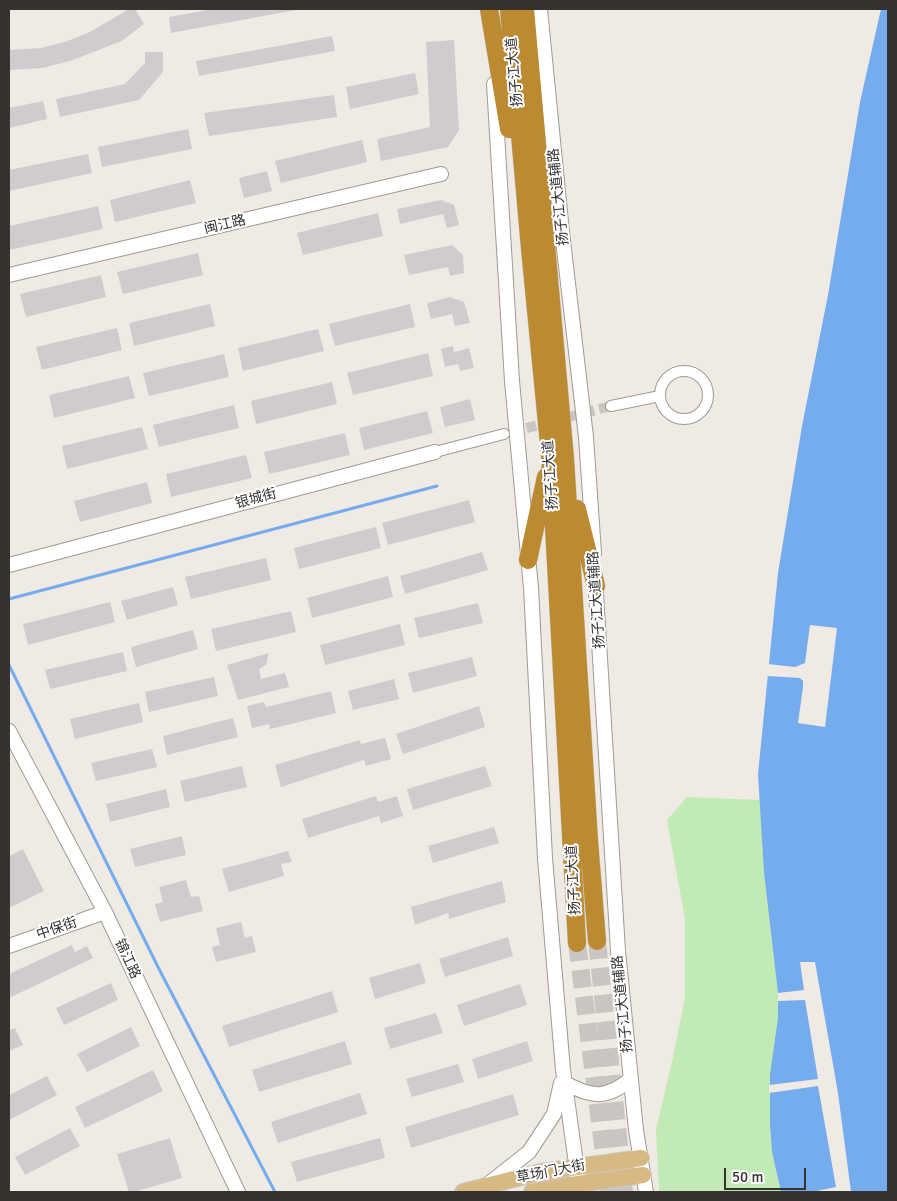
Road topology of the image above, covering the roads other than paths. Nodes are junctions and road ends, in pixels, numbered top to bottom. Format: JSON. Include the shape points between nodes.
{"nodes":[{"id":1,"x":489,"y":9,"type":"edge"},
{"id":2,"x":509,"y":9,"type":"edge"},
{"id":3,"x":525,"y":9,"type":"edge"},
{"id":4,"x":540,"y":9,"type":"edge"},
{"id":5,"x":441,"y":174,"type":"dead end"},
{"id":6,"x":530,"y":248,"type":"junction"},
{"id":7,"x":9,"y":275,"type":"edge"},
{"id":8,"x":660,"y":396,"type":"junction"},
{"id":9,"x":611,"y":406,"type":"tunnel mouth"},
{"id":10,"x":504,"y":434,"type":"tunnel mouth"},
{"id":11,"x":435,"y":452,"type":"joint"},
{"id":12,"x":558,"y":457,"type":"junction"},
{"id":13,"x":528,"y":560,"type":"junction"},
{"id":14,"x":9,"y":565,"type":"edge"},
{"id":15,"x":596,"y":586,"type":"junction"},
{"id":16,"x":9,"y":730,"type":"edge"},
{"id":17,"x":105,"y":912,"type":"junction"},
{"id":18,"x":597,"y":941,"type":"tunnel mouth"},
{"id":19,"x":578,"y":943,"type":"tunnel mouth"},
{"id":20,"x":9,"y":946,"type":"edge"},
{"id":21,"x":564,"y":1077,"type":"junction"},
{"id":22,"x":631,"y":1079,"type":"junction"},
{"id":23,"x":641,"y":1158,"type":"junction"},
{"id":24,"x":576,"y":1166,"type":"junction"},
{"id":25,"x":644,"y":1175,"type":"junction"},
{"id":26,"x":486,"y":1185,"type":"junction"},
{"id":27,"x":579,"y":1188,"type":"edge"},
{"id":28,"x":238,"y":1192,"type":"edge"},
{"id":29,"x":463,"y":1192,"type":"edge"},
{"id":30,"x":532,"y":1192,"type":"edge"},
{"id":31,"x":646,"y":1192,"type":"edge"}],
"edges":[{"from":1,"to":6,"type":"highway"},
{"from":1,"to":13,"type":"main road","via":[[512,381]]},
{"from":2,"to":6,"type":"highway","name":"扬子江大道"},
{"from":3,"to":12,"type":"highway","name":"扬子江大道"},
{"from":4,"to":15,"type":"main road","name":"扬子江大道辅路","via":[[586,436]]},
{"from":5,"to":7,"type":"main road","name":"闽江路"},
{"from":6,"to":12,"type":"highway","name":"扬子江大道"},
{"from":8,"to":8,"type":"street","via":[[661,404],[672,416],[687,420],[701,413],[708,398],[706,383],[686,371],[671,375],[661,388]]},
{"from":8,"to":9,"type":"street"},
{"from":10,"to":11,"type":"street","name":"银城街"},
{"from":11,"to":14,"type":"main road","name":"银城街"},
{"from":12,"to":13,"type":"highway"},
{"from":12,"to":15,"type":"highway"},
{"from":12,"to":18,"type":"highway","name":"扬子江大道"},
{"from":12,"to":19,"type":"highway","name":"扬子江大道"},
{"from":13,"to":21,"type":"main road","via":[[545,858]]},
{"from":15,"to":22,"type":"main road","name":"扬子江大道辅路","via":[[618,951]]},
{"from":16,"to":17,"type":"main road","name":"锦江路"},
{"from":17,"to":20,"type":"main road","name":"中保街"},
{"from":17,"to":28,"type":"main road","name":"锦江路"},
{"from":21,"to":22,"type":"main road","via":[[582,1092],[600,1094],[617,1090]]},
{"from":21,"to":24,"type":"main road"},
{"from":21,"to":26,"type":"main road","via":[[554,1114],[529,1152]]},
{"from":22,"to":23,"type":"main road","name":"扬子江大道辅路"},
{"from":23,"to":24,"type":"main road","name":"草场门大街"},
{"from":23,"to":25,"type":"main road","name":"扬子江大道辅路"},
{"from":24,"to":26,"type":"main road","name":"草场门大街"},
{"from":24,"to":27,"type":"main road"},
{"from":25,"to":27,"type":"main road","name":"草场门大街"},
{"from":25,"to":31,"type":"main road","name":"扬子江大道辅路"},
{"from":26,"to":29,"type":"main road","name":"草场门大街"},
{"from":27,"to":30,"type":"main road","name":"草场门大街"}]}
